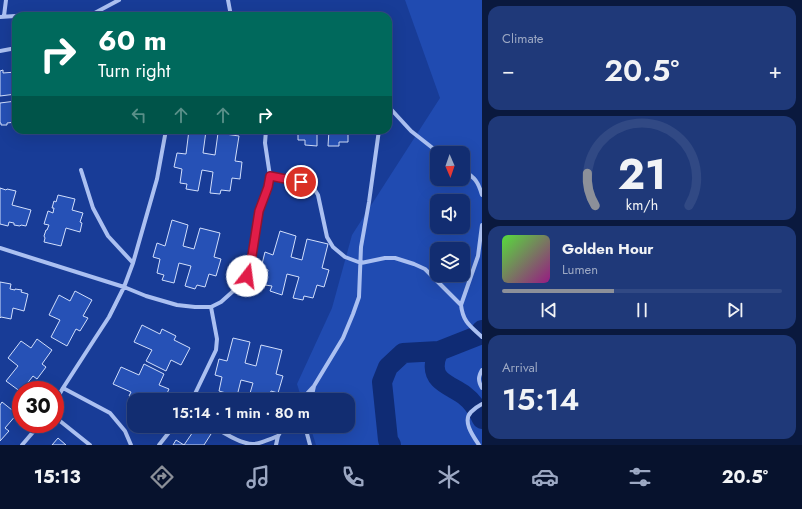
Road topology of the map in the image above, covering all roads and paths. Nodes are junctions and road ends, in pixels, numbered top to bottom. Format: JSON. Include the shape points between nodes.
{"nodes":[{"id":1,"x":6,"y":0,"type":"edge"},
{"id":2,"x":119,"y":0,"type":"edge"},
{"id":3,"x":228,"y":0,"type":"edge"},
{"id":4,"x":96,"y":12,"type":"edge"},
{"id":5,"x":230,"y":12,"type":"edge"},
{"id":6,"x":12,"y":16,"type":"edge"},
{"id":7,"x":2,"y":17,"type":"edge"},
{"id":8,"x":12,"y":49,"type":"edge"},
{"id":9,"x":0,"y":51,"type":"edge"},
{"id":10,"x":392,"y":110,"type":"edge"},
{"id":11,"x":165,"y":134,"type":"edge"},
{"id":12,"x":266,"y":134,"type":"edge"},
{"id":13,"x":378,"y":134,"type":"edge"},
{"id":14,"x":430,"y":146,"type":"edge"},
{"id":15,"x":81,"y":170,"type":"dead end"},
{"id":16,"x":470,"y":175,"type":"edge"},
{"id":17,"x":270,"y":176,"type":"junction"},
{"id":18,"x":482,"y":195,"type":"edge"},
{"id":19,"x":482,"y":225,"type":"edge"},
{"id":20,"x":0,"y":248,"type":"edge"},
{"id":21,"x":133,"y":263,"type":"junction"},
{"id":22,"x":361,"y":263,"type":"junction"},
{"id":23,"x":124,"y":288,"type":"junction"},
{"id":24,"x":461,"y":305,"type":"junction"},
{"id":25,"x":211,"y":307,"type":"junction"},
{"id":26,"x":482,"y":337,"type":"edge"},
{"id":27,"x":482,"y":370,"type":"edge"},
{"id":28,"x":64,"y":386,"type":"edge"},
{"id":29,"x":314,"y":386,"type":"junction"},
{"id":30,"x":482,"y":388,"type":"edge"},
{"id":31,"x":64,"y":389,"type":"edge"},
{"id":32,"x":195,"y":393,"type":"edge"},
{"id":33,"x":308,"y":393,"type":"edge"},
{"id":34,"x":312,"y":393,"type":"edge"},
{"id":35,"x":482,"y":404,"type":"edge"},
{"id":36,"x":64,"y":424,"type":"edge"},
{"id":37,"x":32,"y":433,"type":"edge"},
{"id":38,"x":168,"y":433,"type":"edge"},
{"id":39,"x":224,"y":433,"type":"edge"},
{"id":40,"x":280,"y":433,"type":"edge"},
{"id":41,"x":307,"y":433,"type":"edge"},
{"id":42,"x":278,"y":436,"type":"junction"},
{"id":43,"x":22,"y":445,"type":"edge"},
{"id":44,"x":90,"y":445,"type":"edge"},
{"id":45,"x":131,"y":445,"type":"edge"},
{"id":46,"x":159,"y":445,"type":"edge"},
{"id":47,"x":276,"y":445,"type":"edge"},
{"id":48,"x":310,"y":445,"type":"edge"},
{"id":49,"x":479,"y":445,"type":"edge"}],
"edges":[{"from":1,"to":7,"type":"street"},
{"from":2,"to":4,"type":"street"},
{"from":3,"to":5,"type":"street"},
{"from":6,"to":7,"type":"street"},
{"from":8,"to":9,"type":"street"},
{"from":10,"to":14,"type":"street"},
{"from":11,"to":21,"type":"street","via":[[157,179]]},
{"from":12,"to":17,"type":"street"},
{"from":13,"to":22,"type":"street","via":[[361,246]]},
{"from":15,"to":21,"type":"street","via":[[93,208],[108,236]]},
{"from":16,"to":18,"type":"street","via":[[479,185]]},
{"from":17,"to":22,"type":"street","via":[[301,182],[313,188],[318,195],[327,237],[333,247],[345,257]]},
{"from":17,"to":25,"type":"street","via":[[259,211],[247,276],[232,293]]},
{"from":19,"to":24,"type":"street","via":[[478,256]]},
{"from":20,"to":23,"type":"street"},
{"from":21,"to":23,"type":"street"},
{"from":22,"to":24,"type":"street","via":[[395,258],[414,264],[425,270]]},
{"from":22,"to":29,"type":"street","via":[[359,297],[354,314]]},
{"from":23,"to":25,"type":"street","via":[[177,305]]},
{"from":23,"to":28,"type":"street","via":[[109,317]]},
{"from":24,"to":26,"type":"street","via":[[465,320]]},
{"from":25,"to":32,"type":"street","via":[[217,339],[216,350]]},
{"from":27,"to":30,"type":"street","via":[[479,376]]},
{"from":29,"to":33,"type":"street"},
{"from":29,"to":34,"type":"street"},
{"from":31,"to":45,"type":"street","via":[[110,413],[126,431]]},
{"from":35,"to":49,"type":"street","via":[[472,411],[468,419],[470,431]]},
{"from":36,"to":44,"type":"street"},
{"from":37,"to":43,"type":"street"},
{"from":38,"to":46,"type":"street"},
{"from":39,"to":42,"type":"street","via":[[241,442],[253,444]]},
{"from":40,"to":42,"type":"street"},
{"from":41,"to":48,"type":"street"},
{"from":42,"to":47,"type":"street"}]}
